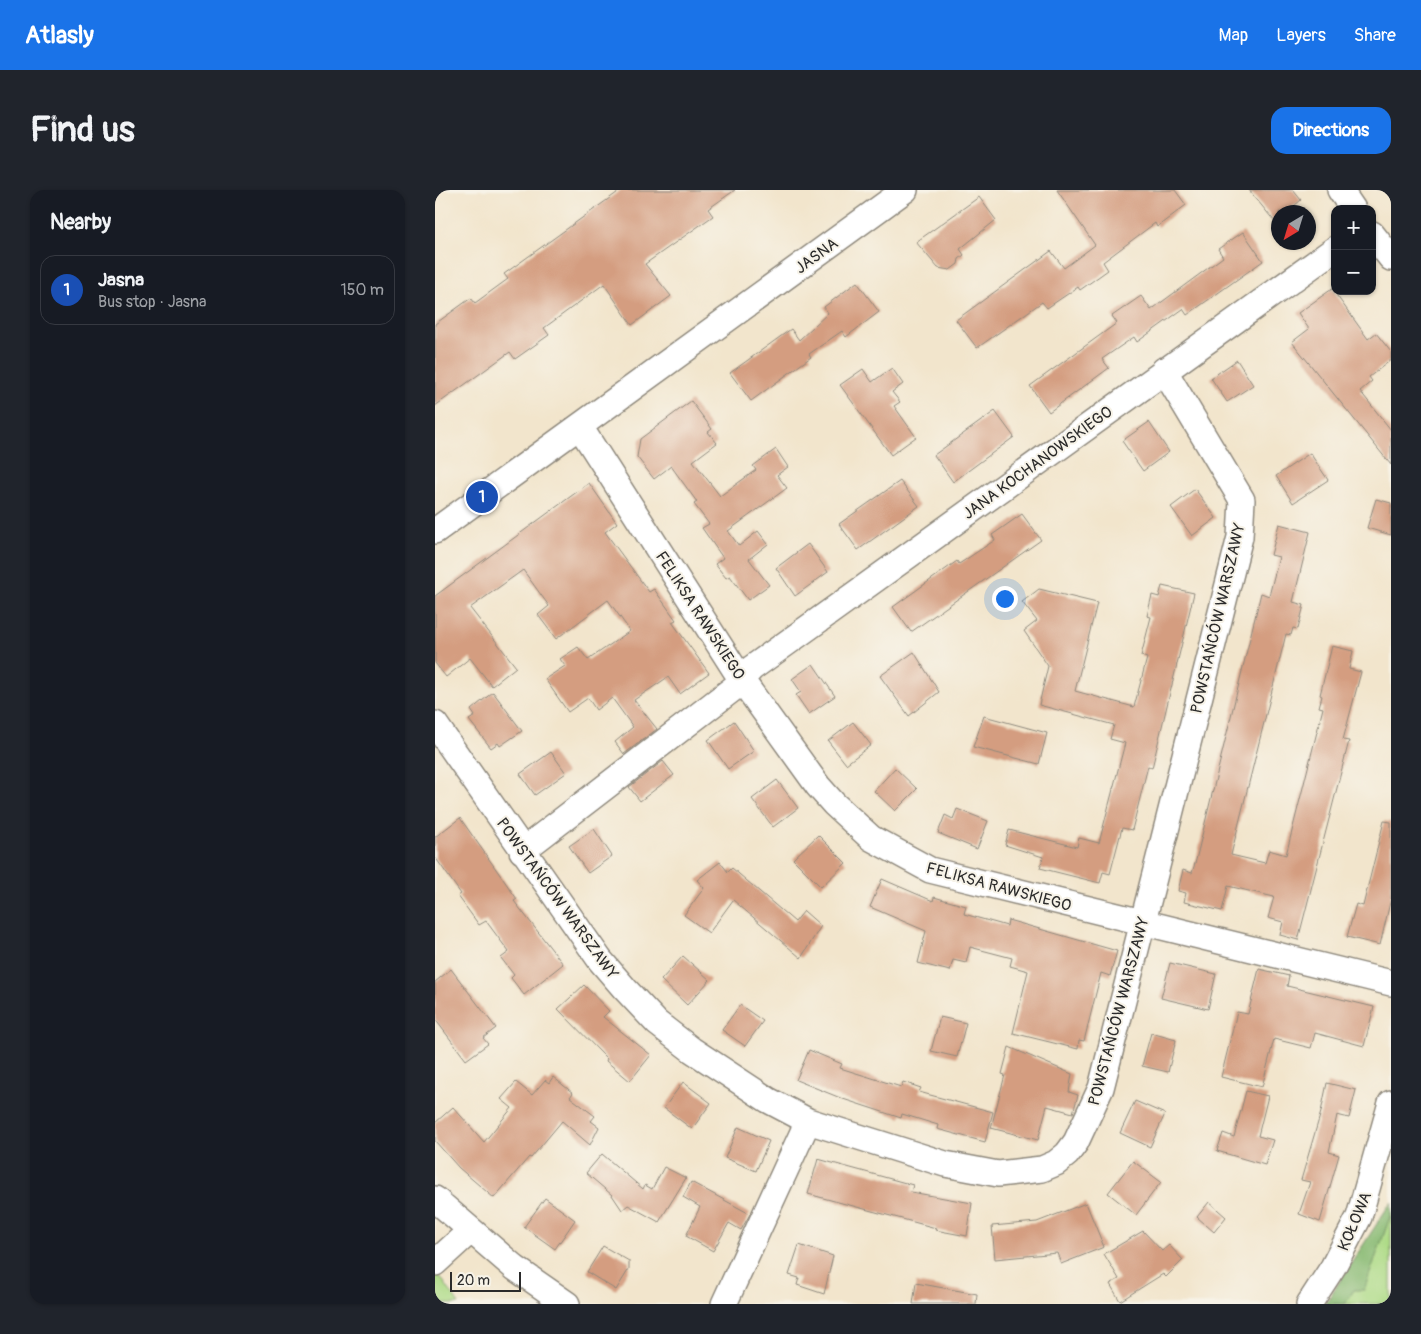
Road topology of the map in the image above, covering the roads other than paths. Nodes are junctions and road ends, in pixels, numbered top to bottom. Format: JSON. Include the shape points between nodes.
{"nodes":[{"id":1,"x":905,"y":190,"type":"edge"},
{"id":2,"x":1340,"y":190,"type":"edge"},
{"id":3,"x":1350,"y":205,"type":"edge"},
{"id":4,"x":1376,"y":239,"type":"edge"},
{"id":5,"x":1334,"y":250,"type":"edge"},
{"id":6,"x":1391,"y":258,"type":"edge"},
{"id":7,"x":1164,"y":370,"type":"junction"},
{"id":8,"x":580,"y":427,"type":"junction"},
{"id":9,"x":438,"y":524,"type":"edge"},
{"id":10,"x":741,"y":678,"type":"junction"},
{"id":11,"x":435,"y":724,"type":"edge"},
{"id":12,"x":522,"y":851,"type":"junction"},
{"id":13,"x":1143,"y":924,"type":"junction"},
{"id":14,"x":1391,"y":983,"type":"edge"},
{"id":15,"x":1391,"y":1103,"type":"edge"},
{"id":16,"x":808,"y":1122,"type":"junction"},
{"id":17,"x":435,"y":1199,"type":"edge"},
{"id":18,"x":470,"y":1231,"type":"junction"},
{"id":19,"x":435,"y":1264,"type":"edge"},
{"id":20,"x":567,"y":1304,"type":"edge"},
{"id":21,"x":724,"y":1304,"type":"edge"},
{"id":22,"x":1309,"y":1304,"type":"edge"}],
"edges":[{"from":1,"to":8,"type":"street","name":"JASNA"},
{"from":2,"to":3,"type":"street"},
{"from":4,"to":6,"type":"street"},
{"from":5,"to":7,"type":"street","name":"JANA KOCHANOWSKIEGO"},
{"from":7,"to":10,"type":"street","name":"JANA KOCHANOWSKIEGO"},
{"from":7,"to":13,"type":"street","name":"POWSTAŃCÓW WARSZAWY","via":[[1242,500],[1240,537]]},
{"from":8,"to":9,"type":"street","name":"JASNA"},
{"from":8,"to":10,"type":"street","name":"FELIKSA RAWSKIEGO"},
{"from":10,"to":12,"type":"street","name":"JANA KOCHANOWSKIEGO","via":[[734,688]]},
{"from":10,"to":13,"type":"street","name":"FELIKSA RAWSKIEGO","via":[[828,798],[878,842],[930,870]]},
{"from":11,"to":12,"type":"street","name":"POWSTAŃCÓW WARSZAWY"},
{"from":12,"to":16,"type":"street","name":"POWSTAŃCÓW WARSZAWY","via":[[600,960],[657,1023],[729,1074]]},
{"from":13,"to":14,"type":"street","name":"FELIKSA RAWSKIEGO"},
{"from":13,"to":16,"type":"street","name":"POWSTAŃCÓW WARSZAWY","via":[[1101,1088],[1076,1142],[1056,1164],[1027,1172],[998,1174],[945,1164]]},
{"from":15,"to":22,"type":"street","name":"KOŁOWA","via":[[1359,1217]]},
{"from":16,"to":21,"type":"street"},
{"from":17,"to":18,"type":"street"},
{"from":18,"to":19,"type":"street"},
{"from":18,"to":20,"type":"street","via":[[515,1268]]}]}
